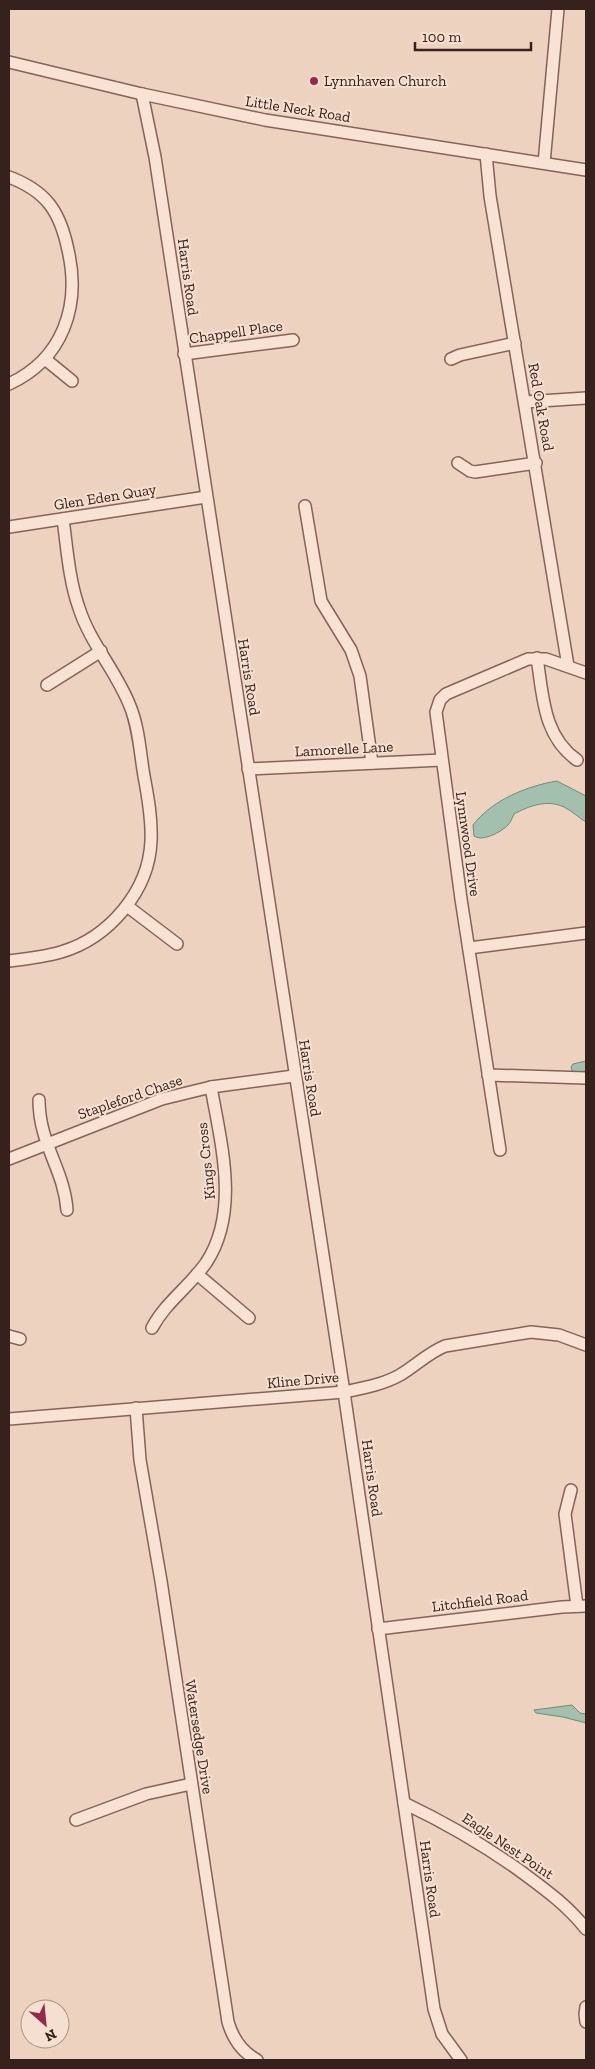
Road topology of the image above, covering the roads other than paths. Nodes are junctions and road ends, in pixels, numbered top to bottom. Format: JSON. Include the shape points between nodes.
{"nodes":[{"id":1,"x":558,"y":9,"type":"edge"},
{"id":2,"x":9,"y":62,"type":"edge"},
{"id":3,"x":142,"y":94,"type":"junction"},
{"id":4,"x":486,"y":154,"type":"junction"},
{"id":5,"x":544,"y":163,"type":"junction"},
{"id":6,"x":586,"y":170,"type":"edge"},
{"id":7,"x":9,"y":177,"type":"edge"},
{"id":8,"x":293,"y":340,"type":"dead end"},
{"id":9,"x":515,"y":343,"type":"junction"},
{"id":10,"x":184,"y":354,"type":"junction"},
{"id":11,"x":45,"y":359,"type":"junction"},
{"id":12,"x":451,"y":359,"type":"dead end"},
{"id":13,"x":72,"y":381,"type":"dead end"},
{"id":14,"x":9,"y":384,"type":"edge"},
{"id":15,"x":586,"y":398,"type":"edge"},
{"id":16,"x":525,"y":402,"type":"junction"},
{"id":17,"x":458,"y":463,"type":"dead end"},
{"id":18,"x":536,"y":463,"type":"junction"},
{"id":19,"x":206,"y":497,"type":"junction"},
{"id":20,"x":305,"y":506,"type":"dead end"},
{"id":21,"x":63,"y":518,"type":"junction"},
{"id":22,"x":9,"y":527,"type":"edge"},
{"id":23,"x":101,"y":651,"type":"junction"},
{"id":24,"x":537,"y":658,"type":"junction"},
{"id":25,"x":568,"y":666,"type":"junction"},
{"id":26,"x":586,"y":673,"type":"edge"},
{"id":27,"x":47,"y":685,"type":"dead end"},
{"id":28,"x":442,"y":760,"type":"junction"},
{"id":29,"x":577,"y":760,"type":"dead end"},
{"id":30,"x":372,"y":763,"type":"junction"},
{"id":31,"x":248,"y":768,"type":"junction"},
{"id":32,"x":127,"y":906,"type":"junction"},
{"id":33,"x":586,"y":933,"type":"edge"},
{"id":34,"x":177,"y":944,"type":"dead end"},
{"id":35,"x":468,"y":948,"type":"junction"},
{"id":36,"x":9,"y":961,"type":"edge"},
{"id":37,"x":488,"y":1075,"type":"junction"},
{"id":38,"x":294,"y":1076,"type":"junction"},
{"id":39,"x":586,"y":1078,"type":"edge"},
{"id":40,"x":212,"y":1087,"type":"junction"},
{"id":41,"x":39,"y":1100,"type":"dead end"},
{"id":42,"x":46,"y":1144,"type":"junction"},
{"id":43,"x":500,"y":1150,"type":"dead end"},
{"id":44,"x":9,"y":1159,"type":"edge"},
{"id":45,"x":67,"y":1210,"type":"dead end"},
{"id":46,"x":197,"y":1274,"type":"junction"},
{"id":47,"x":249,"y":1318,"type":"dead end"},
{"id":48,"x":152,"y":1328,"type":"dead end"},
{"id":49,"x":586,"y":1345,"type":"edge"},
{"id":50,"x":344,"y":1392,"type":"junction"},
{"id":51,"x":136,"y":1408,"type":"junction"},
{"id":52,"x":9,"y":1419,"type":"edge"},
{"id":53,"x":571,"y":1490,"type":"dead end"},
{"id":54,"x":582,"y":1606,"type":"edge"},
{"id":55,"x":378,"y":1629,"type":"junction"},
{"id":56,"x":191,"y":1784,"type":"junction"},
{"id":57,"x":404,"y":1803,"type":"junction"},
{"id":58,"x":76,"y":1820,"type":"dead end"},
{"id":59,"x":586,"y":1929,"type":"edge"},
{"id":60,"x":586,"y":2007,"type":"edge"},
{"id":61,"x":586,"y":2022,"type":"edge"},
{"id":62,"x":257,"y":2060,"type":"edge"},
{"id":63,"x":461,"y":2060,"type":"edge"}],
"edges":[{"from":1,"to":5,"type":"street"},
{"from":2,"to":3,"type":"street","name":"Little Neck Road"},
{"from":3,"to":4,"type":"street","name":"Little Neck Road","via":[[266,120]]},
{"from":3,"to":10,"type":"street","name":"Harris Road","via":[[155,157]]},
{"from":4,"to":5,"type":"street","name":"Little Neck Road"},
{"from":4,"to":9,"type":"street","name":"Red Oak Road"},
{"from":5,"to":6,"type":"street","name":"Little Neck Road"},
{"from":7,"to":11,"type":"street","via":[[25,183],[54,209],[64,230],[71,261],[72,291],[67,322]]},
{"from":8,"to":10,"type":"street","name":"Chappell Place"},
{"from":9,"to":12,"type":"street"},
{"from":9,"to":16,"type":"street","name":"Red Oak Road"},
{"from":10,"to":19,"type":"street","name":"Harris Road"},
{"from":11,"to":13,"type":"street"},
{"from":11,"to":14,"type":"street"},
{"from":15,"to":16,"type":"street"},
{"from":16,"to":18,"type":"street","name":"Red Oak Road"},
{"from":17,"to":18,"type":"street","via":[[476,472]]},
{"from":18,"to":25,"type":"street","name":"Red Oak Road"},
{"from":19,"to":21,"type":"street","name":"Glen Eden Quay"},
{"from":19,"to":31,"type":"street","name":"Harris Road"},
{"from":20,"to":30,"type":"street","via":[[321,601],[351,650],[360,676]]},
{"from":21,"to":22,"type":"street","name":"Glen Eden Quay"},
{"from":21,"to":23,"type":"street","via":[[74,593],[85,623]]},
{"from":23,"to":27,"type":"street"},
{"from":23,"to":32,"type":"street","via":[[133,714],[150,817],[151,842],[145,870]]},
{"from":24,"to":25,"type":"street","name":"Lynnwood Drive"},
{"from":24,"to":28,"type":"street","name":"Lynnwood Drive","via":[[519,661],[443,696],[436,712]]},
{"from":24,"to":29,"type":"street","via":[[551,730],[562,747]]},
{"from":25,"to":26,"type":"street","name":"Lynnwood Drive"},
{"from":28,"to":30,"type":"street","name":"Lamorelle Lane"},
{"from":28,"to":35,"type":"street","name":"Lynnwood Drive"},
{"from":30,"to":31,"type":"street","name":"Lamorelle Lane"},
{"from":31,"to":38,"type":"street","name":"Harris Road"},
{"from":32,"to":34,"type":"street"},
{"from":32,"to":36,"type":"street","via":[[102,931],[73,948]]},
{"from":33,"to":35,"type":"street"},
{"from":35,"to":37,"type":"street","name":"Lynnwood Drive"},
{"from":37,"to":39,"type":"street"},
{"from":37,"to":43,"type":"street","name":"Lynnwood Drive"},
{"from":38,"to":40,"type":"street","name":"Stapleford Chase"},
{"from":38,"to":50,"type":"street","name":"Harris Road"},
{"from":40,"to":42,"type":"street","name":"Stapleford Chase","via":[[162,1099]]},
{"from":40,"to":46,"type":"street","name":"Kings Cross","via":[[226,1202],[214,1249]]},
{"from":41,"to":42,"type":"street","via":[[40,1124]]},
{"from":42,"to":44,"type":"street","name":"Stapleford Chase"},
{"from":42,"to":45,"type":"street","via":[[61,1178]]},
{"from":46,"to":47,"type":"street"},
{"from":46,"to":48,"type":"street","name":"Kings Cross","via":[[167,1305]]},
{"from":49,"to":50,"type":"street","name":"Kline Drive","via":[[559,1335],[531,1332],[454,1343],[434,1350],[385,1382]]},
{"from":50,"to":51,"type":"street","name":"Kline Drive"},
{"from":50,"to":55,"type":"street","name":"Harris Road"},
{"from":51,"to":52,"type":"street","name":"Kline Drive"},
{"from":51,"to":56,"type":"street","name":"Watersedge Drive","via":[[140,1460]]},
{"from":53,"to":54,"type":"street","via":[[565,1514]]},
{"from":54,"to":55,"type":"street","name":"Litchfield Road"},
{"from":55,"to":57,"type":"street","name":"Harris Road"},
{"from":56,"to":58,"type":"street","via":[[146,1794]]},
{"from":56,"to":62,"type":"street","name":"Watersedge Drive","via":[[228,2022],[242,2049]]},
{"from":57,"to":59,"type":"street","name":"Eagle Nest Point","via":[[488,1848],[552,1894]]},
{"from":57,"to":63,"type":"street","name":"Harris Road","via":[[434,2009],[442,2034]]},
{"from":60,"to":61,"type":"street"}]}
